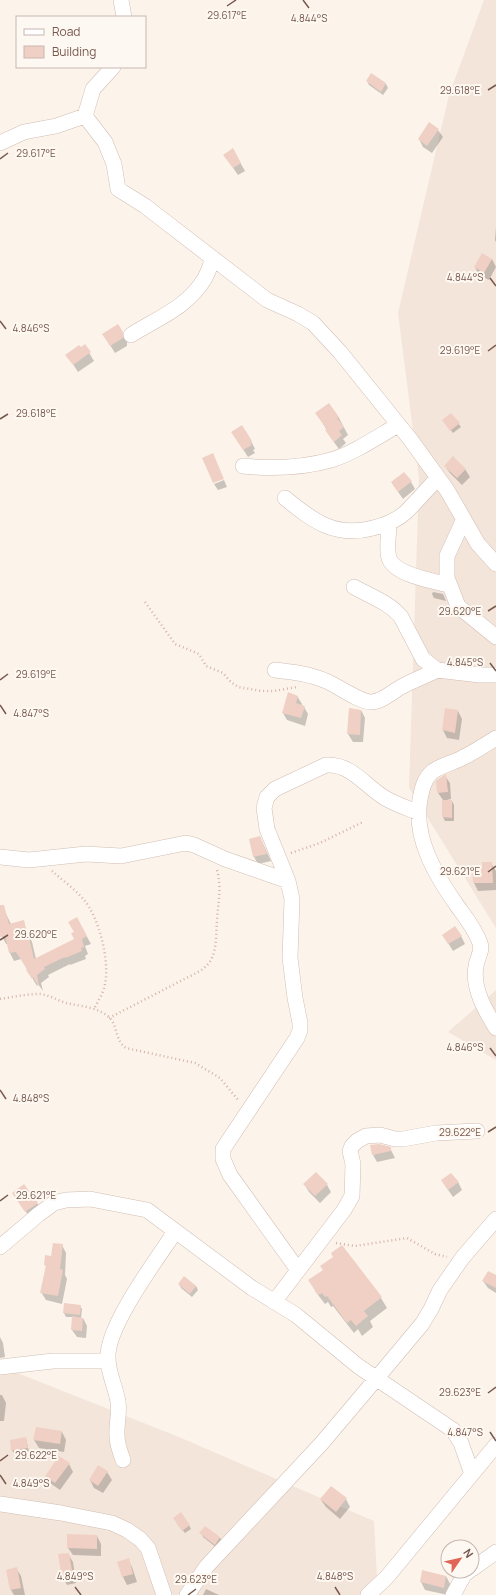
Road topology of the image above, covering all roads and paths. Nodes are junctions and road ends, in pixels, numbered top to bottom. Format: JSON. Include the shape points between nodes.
{"nodes":[{"id":1,"x":121,"y":0,"type":"edge"},
{"id":2,"x":124,"y":16,"type":"edge"},
{"id":3,"x":112,"y":68,"type":"edge"},
{"id":4,"x":85,"y":116,"type":"junction"},
{"id":5,"x":0,"y":143,"type":"edge"},
{"id":6,"x":213,"y":258,"type":"junction"},
{"id":7,"x":131,"y":335,"type":"dead end"},
{"id":8,"x":398,"y":425,"type":"junction"},
{"id":9,"x":243,"y":466,"type":"dead end"},
{"id":10,"x":438,"y":478,"type":"junction"},
{"id":11,"x":284,"y":498,"type":"dead end"},
{"id":12,"x":464,"y":519,"type":"junction"},
{"id":13,"x":389,"y":524,"type":"junction"},
{"id":14,"x":496,"y":564,"type":"edge"},
{"id":15,"x":449,"y":585,"type":"junction"},
{"id":16,"x":354,"y":587,"type":"dead end"},
{"id":17,"x":145,"y":602,"type":"dead end"},
{"id":18,"x":496,"y":637,"type":"edge"},
{"id":19,"x":276,"y":670,"type":"dead end"},
{"id":20,"x":437,"y":670,"type":"junction"},
{"id":21,"x":496,"y":675,"type":"edge"},
{"id":22,"x":304,"y":686,"type":"dead end"},
{"id":23,"x":496,"y":738,"type":"edge"},
{"id":24,"x":418,"y":812,"type":"junction"},
{"id":25,"x":363,"y":822,"type":"dead end"},
{"id":26,"x":211,"y":853,"type":"junction"},
{"id":27,"x":278,"y":857,"type":"junction"},
{"id":28,"x":0,"y":858,"type":"edge"},
{"id":29,"x":40,"y":860,"type":"junction"},
{"id":30,"x":288,"y":881,"type":"junction"},
{"id":31,"x":0,"y":999,"type":"edge"},
{"id":32,"x":94,"y":1009,"type":"junction"},
{"id":33,"x":109,"y":1018,"type":"junction"},
{"id":34,"x":496,"y":1028,"type":"edge"},
{"id":35,"x":248,"y":1112,"type":"junction"},
{"id":36,"x":477,"y":1131,"type":"dead end"},
{"id":37,"x":496,"y":1219,"type":"edge"},
{"id":38,"x":175,"y":1232,"type":"junction"},
{"id":39,"x":320,"y":1242,"type":"junction"},
{"id":40,"x":0,"y":1247,"type":"edge"},
{"id":41,"x":463,"y":1257,"type":"junction"},
{"id":42,"x":298,"y":1270,"type":"junction"},
{"id":43,"x":274,"y":1302,"type":"junction"},
{"id":44,"x":108,"y":1361,"type":"junction"},
{"id":45,"x":0,"y":1367,"type":"edge"},
{"id":46,"x":376,"y":1379,"type":"junction"},
{"id":47,"x":496,"y":1445,"type":"edge"},
{"id":48,"x":123,"y":1460,"type":"dead end"},
{"id":49,"x":472,"y":1474,"type":"junction"},
{"id":50,"x":0,"y":1504,"type":"edge"},
{"id":51,"x":496,"y":1553,"type":"edge"},
{"id":52,"x":480,"y":1564,"type":"edge"},
{"id":53,"x":462,"y":1579,"type":"edge"},
{"id":54,"x":164,"y":1595,"type":"edge"},
{"id":55,"x":187,"y":1595,"type":"edge"},
{"id":56,"x":368,"y":1595,"type":"edge"},
{"id":57,"x":453,"y":1595,"type":"edge"}],
"edges":[{"from":1,"to":2,"type":"street"},
{"from":3,"to":4,"type":"street","via":[[93,89]]},
{"from":4,"to":5,"type":"street","via":[[56,126],[24,132]]},
{"from":4,"to":6,"type":"street","via":[[105,142],[114,164],[118,189],[145,206]]},
{"from":6,"to":7,"type":"street","via":[[205,277],[193,294],[174,311]]},
{"from":6,"to":8,"type":"street","via":[[267,300],[312,323],[340,352]]},
{"from":8,"to":9,"type":"street","via":[[347,454],[331,460],[297,467]]},
{"from":8,"to":10,"type":"street"},
{"from":10,"to":12,"type":"street"},
{"from":10,"to":13,"type":"street","via":[[405,512]]},
{"from":11,"to":13,"type":"street","via":[[309,518],[341,530],[360,532]]},
{"from":12,"to":14,"type":"street","via":[[478,544]]},
{"from":12,"to":15,"type":"street","via":[[447,556]]},
{"from":13,"to":15,"type":"street","via":[[388,556],[393,565],[422,578]]},
{"from":15,"to":18,"type":"street","via":[[458,606]]},
{"from":16,"to":20,"type":"street","via":[[397,612],[423,659]]},
{"from":17,"to":22,"type":"path","via":[[175,644],[199,654],[206,666],[223,673],[238,687],[274,691]]},
{"from":19,"to":20,"type":"street","via":[[327,681],[372,702]]},
{"from":20,"to":21,"type":"street"},
{"from":23,"to":24,"type":"street","via":[[431,773],[422,789]]},
{"from":24,"to":27,"type":"street","via":[[384,798],[351,772],[326,765],[275,789],[267,797],[264,808],[266,823]]},
{"from":24,"to":34,"type":"street","via":[[424,845],[433,867],[481,944],[476,966],[476,984]]},
{"from":25,"to":27,"type":"path","via":[[320,843]]},
{"from":26,"to":29,"type":"street","via":[[186,843],[121,856],[86,854]]},
{"from":26,"to":30,"type":"street"},
{"from":26,"to":33,"type":"path","via":[[219,878],[220,891],[216,942],[210,962],[200,971]]},
{"from":27,"to":30,"type":"street"},
{"from":28,"to":29,"type":"street"},
{"from":29,"to":32,"type":"path","via":[[84,900],[94,916],[102,940],[106,965],[105,984]]},
{"from":30,"to":35,"type":"street","via":[[292,899],[290,958],[301,1026],[297,1038]]},
{"from":31,"to":32,"type":"path","via":[[45,995]]},
{"from":32,"to":33,"type":"path"},
{"from":33,"to":35,"type":"path","via":[[119,1042],[126,1048],[195,1063],[220,1078]]},
{"from":35,"to":42,"type":"street","via":[[223,1149],[223,1159],[230,1175]]},
{"from":36,"to":39,"type":"street","via":[[395,1139],[380,1135],[366,1136],[357,1141],[350,1151],[353,1164],[352,1196]]},
{"from":37,"to":41,"type":"street"},
{"from":38,"to":40,"type":"street","via":[[143,1209],[90,1199],[66,1200],[54,1203]]},
{"from":38,"to":43,"type":"street"},
{"from":38,"to":44,"type":"street","via":[[115,1328]]},
{"from":39,"to":41,"type":"path","via":[[355,1246],[407,1238],[435,1254]]},
{"from":39,"to":42,"type":"street"},
{"from":41,"to":46,"type":"street","via":[[440,1290],[422,1324]]},
{"from":42,"to":43,"type":"street"},
{"from":43,"to":46,"type":"street","via":[[296,1315]]},
{"from":44,"to":45,"type":"street","via":[[53,1361]]},
{"from":44,"to":48,"type":"street","via":[[119,1410],[117,1436]]},
{"from":46,"to":49,"type":"street","via":[[453,1430],[461,1443]]},
{"from":46,"to":55,"type":"street","via":[[321,1444],[207,1566]]},
{"from":47,"to":49,"type":"street"},
{"from":49,"to":56,"type":"street","via":[[387,1577]]},
{"from":50,"to":54,"type":"street","via":[[112,1523],[127,1530],[148,1548]]},
{"from":51,"to":52,"type":"street"},
{"from":53,"to":57,"type":"street"}]}
